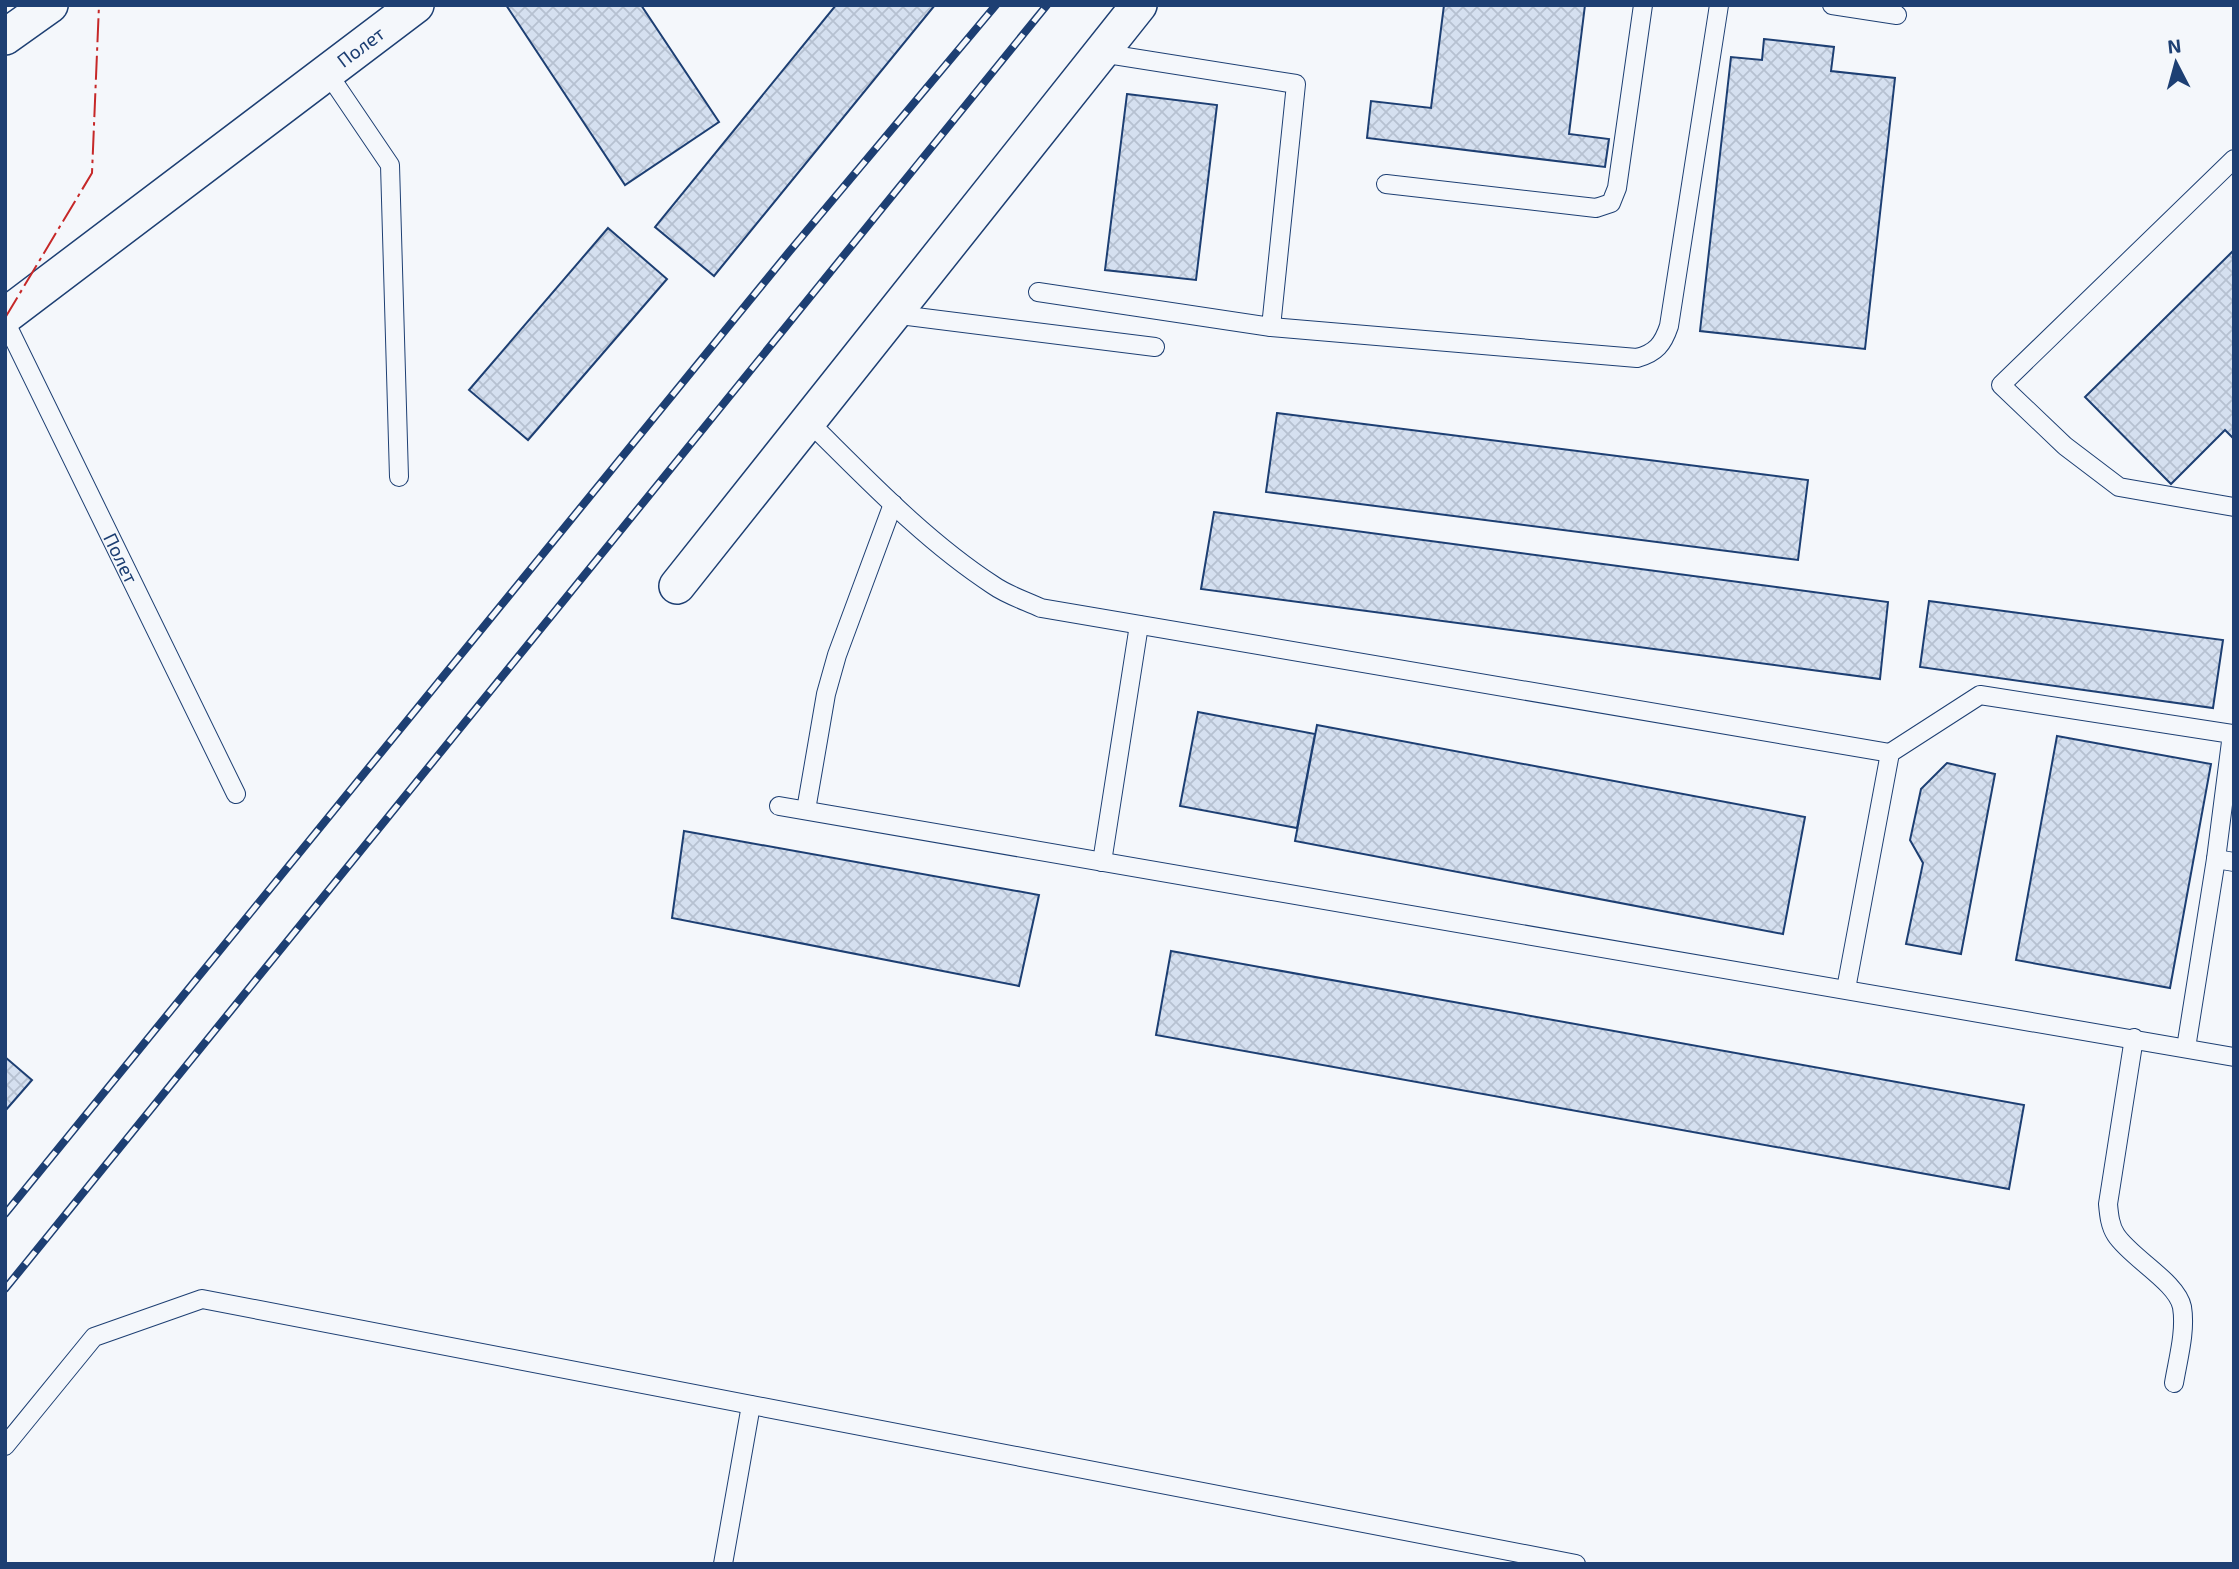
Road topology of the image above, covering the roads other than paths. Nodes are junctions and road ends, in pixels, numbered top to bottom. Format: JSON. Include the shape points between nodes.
{"nodes":[{"id":1,"x":50,"y":5,"type":"edge"},
{"id":2,"x":416,"y":5,"type":"edge"},
{"id":3,"x":1139,"y":5,"type":"edge"},
{"id":4,"x":1643,"y":5,"type":"edge"},
{"id":5,"x":1719,"y":5,"type":"edge"},
{"id":6,"x":1832,"y":5,"type":"edge"},
{"id":7,"x":1897,"y":15,"type":"dead end"},
{"id":8,"x":5,"y":37,"type":"edge"},
{"id":9,"x":1101,"y":53,"type":"junction"},
{"id":10,"x":327,"y":72,"type":"junction"},
{"id":11,"x":2234,"y":159,"type":"edge"},
{"id":12,"x":1387,"y":184,"type":"dead end"},
{"id":13,"x":1038,"y":292,"type":"dead end"},
{"id":14,"x":892,"y":314,"type":"junction"},
{"id":15,"x":5,"y":318,"type":"edge"},
{"id":16,"x":1271,"y":327,"type":"junction"},
{"id":17,"x":1155,"y":347,"type":"dead end"},
{"id":18,"x":807,"y":420,"type":"junction"},
{"id":19,"x":400,"y":477,"type":"dead end"},
{"id":20,"x":893,"y":504,"type":"junction"},
{"id":21,"x":2234,"y":507,"type":"edge"},
{"id":22,"x":677,"y":586,"type":"dead end"},
{"id":23,"x":1139,"y":625,"type":"junction"},
{"id":24,"x":1890,"y":753,"type":"junction"},
{"id":25,"x":236,"y":794,"type":"dead end"},
{"id":26,"x":779,"y":806,"type":"dead end"},
{"id":27,"x":806,"y":810,"type":"junction"},
{"id":28,"x":2225,"y":860,"type":"edge"},
{"id":29,"x":1102,"y":862,"type":"junction"},
{"id":30,"x":1846,"y":989,"type":"junction"},
{"id":31,"x":2134,"y":1038,"type":"junction"},
{"id":32,"x":2186,"y":1048,"type":"junction"},
{"id":33,"x":2234,"y":1057,"type":"edge"},
{"id":34,"x":2174,"y":1383,"type":"dead end"},
{"id":35,"x":751,"y":1405,"type":"junction"},
{"id":36,"x":5,"y":1446,"type":"edge"},
{"id":37,"x":723,"y":1564,"type":"edge"},
{"id":38,"x":1576,"y":1564,"type":"edge"}],
"edges":[{"from":1,"to":8,"type":"street"},
{"from":2,"to":10,"type":"street","name":"Полет"},
{"from":3,"to":9,"type":"street"},
{"from":4,"to":12,"type":"lane","via":[[1617,188],[1611,203],[1597,208]]},
{"from":5,"to":16,"type":"lane","via":[[1669,326],[1664,342],[1650,354],[1637,358]]},
{"from":6,"to":7,"type":"lane"},
{"from":9,"to":14,"type":"street"},
{"from":9,"to":16,"type":"lane","via":[[1296,84]]},
{"from":10,"to":15,"type":"street","name":"Полет"},
{"from":10,"to":19,"type":"lane","via":[[390,165]]},
{"from":11,"to":21,"type":"lane","via":[[2001,385],[2065,446],[2119,487]]},
{"from":13,"to":16,"type":"lane"},
{"from":14,"to":17,"type":"lane"},
{"from":14,"to":18,"type":"street"},
{"from":15,"to":25,"type":"lane","name":"Полет"},
{"from":18,"to":20,"type":"lane"},
{"from":18,"to":22,"type":"street"},
{"from":20,"to":23,"type":"lane","via":[[994,586],[1041,608]]},
{"from":20,"to":27,"type":"lane","via":[[837,654]]},
{"from":23,"to":24,"type":"lane"},
{"from":23,"to":29,"type":"lane"},
{"from":24,"to":28,"type":"lane","via":[[1980,695],[2232,734]]},
{"from":24,"to":30,"type":"lane"},
{"from":26,"to":27,"type":"lane"},
{"from":27,"to":29,"type":"lane"},
{"from":28,"to":32,"type":"lane"},
{"from":29,"to":30,"type":"lane"},
{"from":30,"to":31,"type":"lane"},
{"from":31,"to":32,"type":"lane"},
{"from":31,"to":34,"type":"lane","via":[[2108,1204],[2116,1236],[2173,1289],[2182,1304]]},
{"from":32,"to":33,"type":"lane"},
{"from":35,"to":36,"type":"lane","via":[[202,1299],[94,1337]]},
{"from":35,"to":37,"type":"lane"},
{"from":35,"to":38,"type":"lane"}]}
